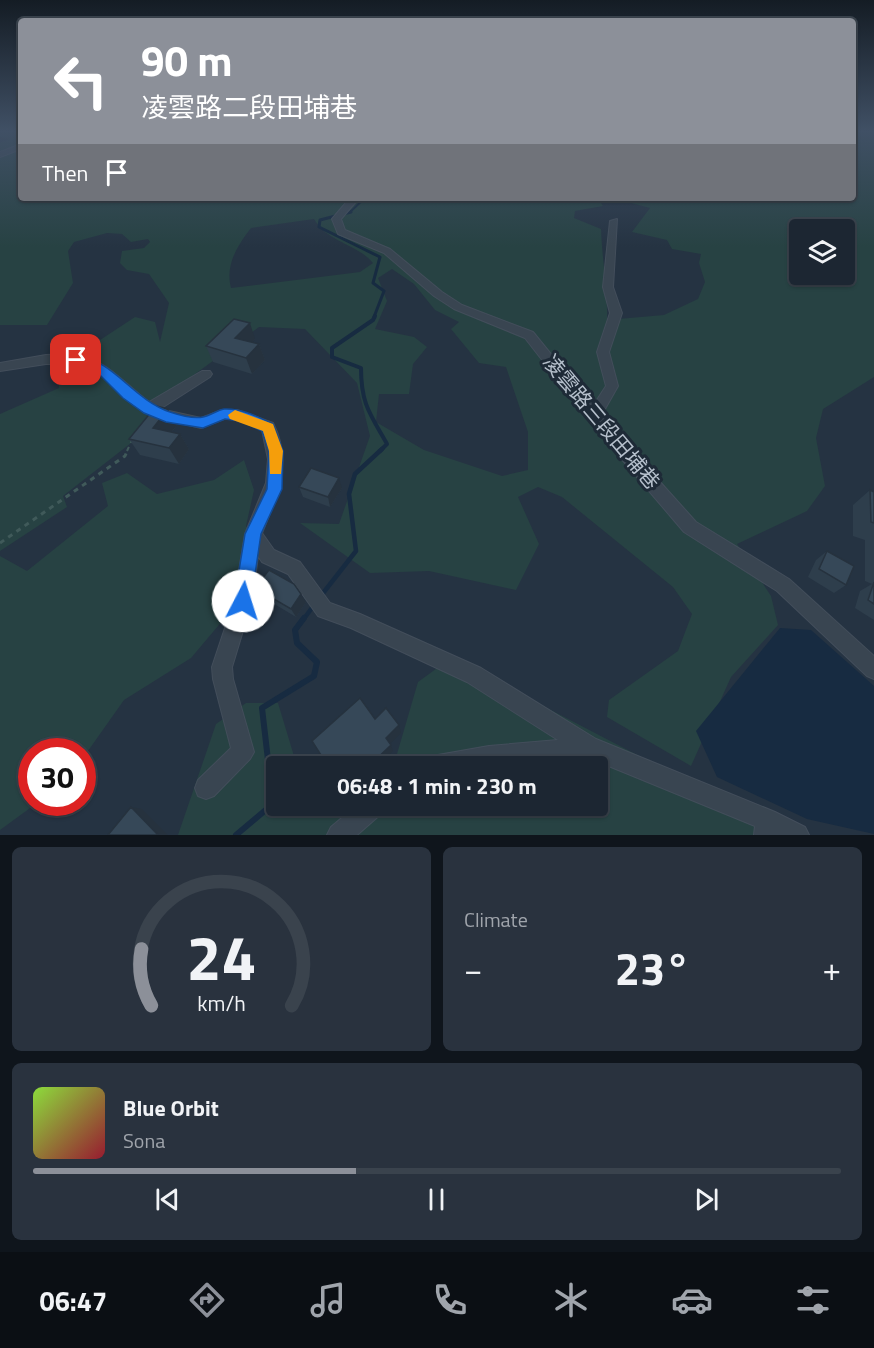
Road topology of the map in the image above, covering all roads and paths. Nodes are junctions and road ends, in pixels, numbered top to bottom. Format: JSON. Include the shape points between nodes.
{"nodes":[{"id":1,"x":352,"y":201,"type":"edge"},
{"id":2,"x":614,"y":221,"type":"dead end"},
{"id":3,"x":0,"y":367,"type":"edge"},
{"id":4,"x":206,"y":374,"type":"dead end"},
{"id":5,"x":149,"y":409,"type":"junction"},
{"id":6,"x":594,"y":416,"type":"junction"},
{"id":7,"x":132,"y":439,"type":"edge"},
{"id":8,"x":253,"y":534,"type":"junction"},
{"id":9,"x":0,"y":543,"type":"edge"},
{"id":10,"x":874,"y":669,"type":"edge"},
{"id":11,"x":589,"y":747,"type":"junction"},
{"id":12,"x":499,"y":756,"type":"edge"},
{"id":13,"x":206,"y":788,"type":"dead end"},
{"id":14,"x":361,"y":816,"type":"edge"},
{"id":15,"x":766,"y":827,"type":"edge"},
{"id":16,"x":339,"y":835,"type":"edge"},
{"id":17,"x":797,"y":835,"type":"edge"}],
"edges":[{"from":1,"to":6,"type":"street","name":"凌雲路三段田埔巷","via":[[336,219],[341,232],[387,251],[458,307],[529,335]]},
{"from":2,"to":6,"type":"street","via":[[608,288],[616,313],[603,351],[612,386]]},
{"from":3,"to":5,"type":"street","via":[[64,359],[88,361]]},
{"from":4,"to":5,"type":"street"},
{"from":5,"to":8,"type":"street","via":[[170,418],[203,423],[224,414],[243,416],[268,428],[276,451],[274,489]]},
{"from":6,"to":10,"type":"street","name":"凌雲路三段田埔巷","via":[[690,527],[783,585]]},
{"from":7,"to":9,"type":"path","via":[[125,456]]},
{"from":8,"to":11,"type":"street","via":[[268,556],[294,568],[324,610],[474,675]]},
{"from":8,"to":13,"type":"street","via":[[243,601],[222,667],[243,752]]},
{"from":11,"to":12,"type":"street"},
{"from":11,"to":15,"type":"street"},
{"from":14,"to":16,"type":"street"},
{"from":15,"to":17,"type":"street"}]}
